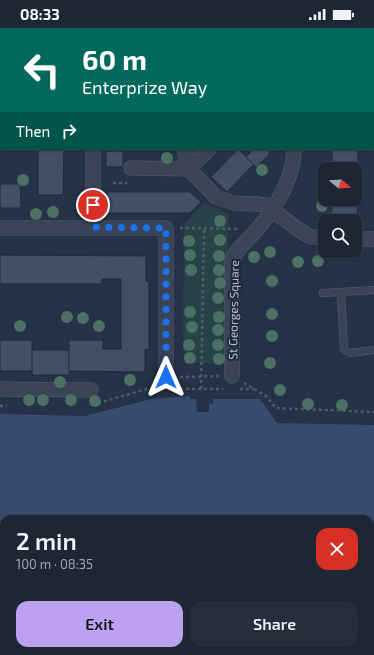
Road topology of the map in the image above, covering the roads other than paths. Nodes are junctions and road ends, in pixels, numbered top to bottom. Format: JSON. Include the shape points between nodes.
{"nodes":[{"id":1,"x":93,"y":150,"type":"edge"},
{"id":2,"x":184,"y":150,"type":"edge"},
{"id":3,"x":208,"y":150,"type":"edge"},
{"id":4,"x":294,"y":150,"type":"edge"},
{"id":5,"x":131,"y":168,"type":"dead end"},
{"id":6,"x":189,"y":169,"type":"junction"},
{"id":7,"x":273,"y":210,"type":"junction"},
{"id":8,"x":93,"y":227,"type":"junction"},
{"id":9,"x":0,"y":228,"type":"edge"},
{"id":10,"x":318,"y":238,"type":"edge"},
{"id":11,"x":362,"y":239,"type":"edge"},
{"id":12,"x":374,"y":239,"type":"edge"},
{"id":13,"x":374,"y":290,"type":"edge"},
{"id":14,"x":341,"y":292,"type":"junction"},
{"id":15,"x":323,"y":293,"type":"dead end"},
{"id":16,"x":374,"y":350,"type":"edge"},
{"id":17,"x":232,"y":376,"type":"road end"},
{"id":18,"x":166,"y":377,"type":"road end"},
{"id":19,"x":0,"y":389,"type":"edge"},
{"id":20,"x":91,"y":390,"type":"dead end"}],
"edges":[{"from":1,"to":8,"type":"street"},
{"from":2,"to":6,"type":"street"},
{"from":3,"to":6,"type":"street"},
{"from":4,"to":7,"type":"street","name":"St Georges Square","via":[[289,173]]},
{"from":5,"to":6,"type":"street"},
{"from":6,"to":7,"type":"street","via":[[216,197],[234,203],[266,205]]},
{"from":7,"to":10,"type":"street","via":[[296,228]]},
{"from":7,"to":17,"type":"street","name":"St Georges Square","via":[[239,248],[232,260]]},
{"from":8,"to":9,"type":"street"},
{"from":8,"to":18,"type":"street","via":[[166,228]]},
{"from":11,"to":12,"type":"street"},
{"from":13,"to":14,"type":"lane"},
{"from":14,"to":15,"type":"lane"},
{"from":14,"to":16,"type":"lane","via":[[344,348],[350,353]]},
{"from":19,"to":20,"type":"street"}]}
